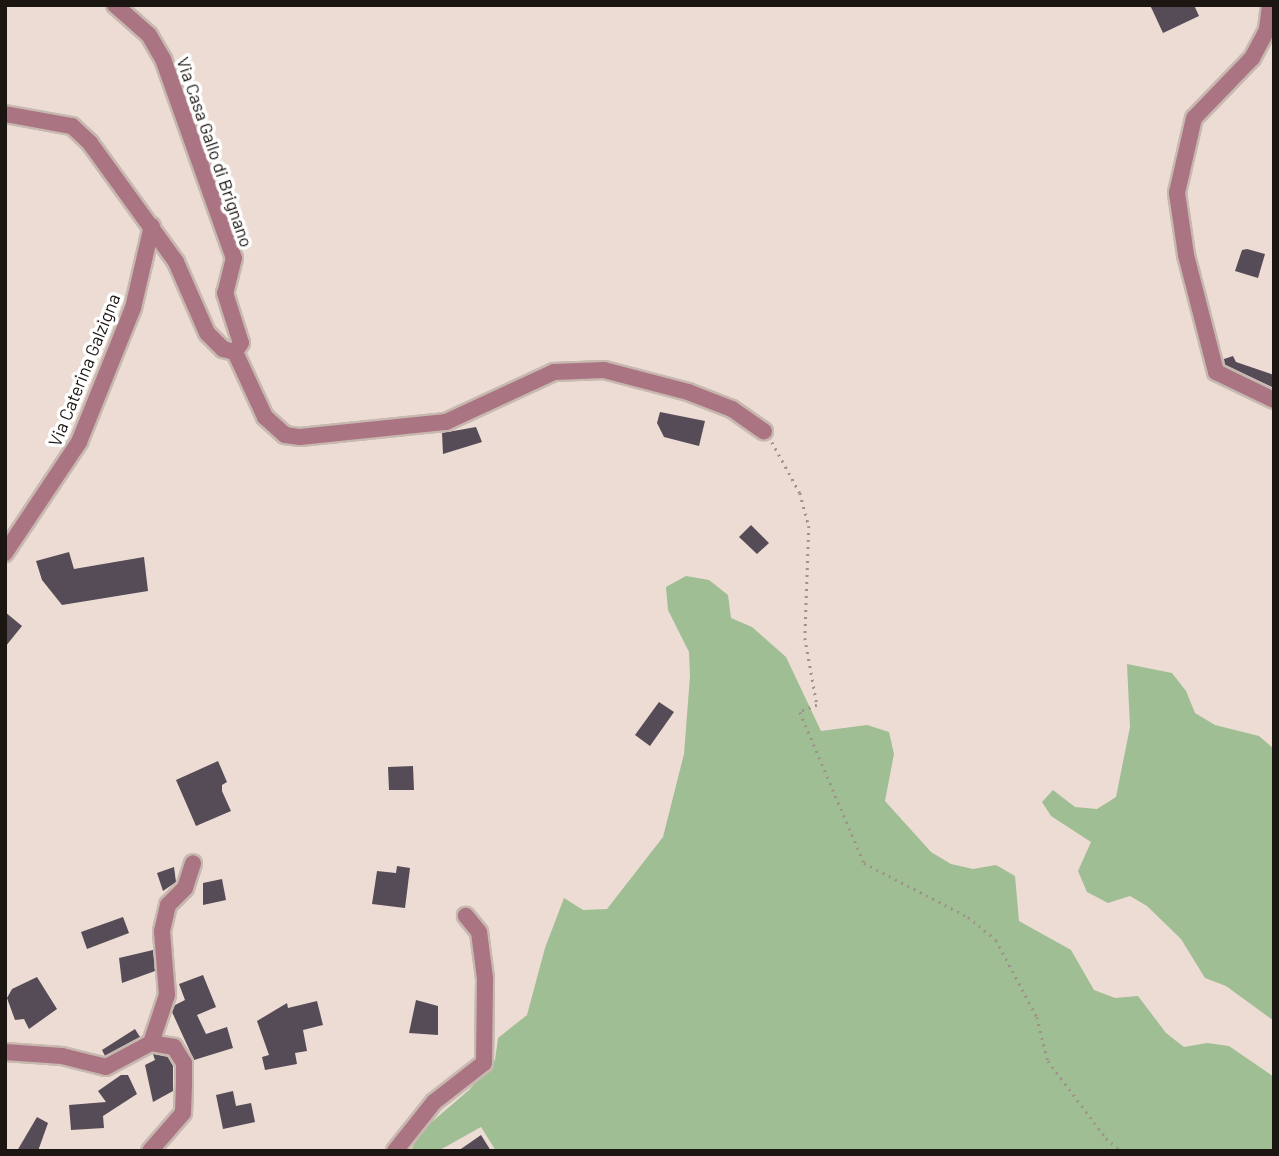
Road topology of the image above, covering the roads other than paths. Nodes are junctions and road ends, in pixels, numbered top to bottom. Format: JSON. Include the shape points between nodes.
{"nodes":[{"id":1,"x":115,"y":5,"type":"edge"},
{"id":2,"x":1270,"y":5,"type":"edge"},
{"id":3,"x":5,"y":114,"type":"edge"},
{"id":4,"x":152,"y":226,"type":"junction"},
{"id":5,"x":235,"y":352,"type":"junction"},
{"id":6,"x":1274,"y":400,"type":"edge"},
{"id":7,"x":764,"y":430,"type":"road end"},
{"id":8,"x":5,"y":552,"type":"edge"},
{"id":9,"x":193,"y":863,"type":"dead end"},
{"id":10,"x":466,"y":916,"type":"dead end"},
{"id":11,"x":151,"y":1043,"type":"junction"},
{"id":12,"x":5,"y":1052,"type":"edge"},
{"id":13,"x":150,"y":1151,"type":"edge"},
{"id":14,"x":395,"y":1151,"type":"edge"}],
"edges":[{"from":1,"to":5,"type":"street","name":"Via Casa Gallo di Brignano","via":[[149,35],[163,59],[234,258],[225,293],[241,343]]},
{"from":2,"to":6,"type":"street","via":[[1266,30],[1252,58],[1194,118],[1177,192],[1186,255],[1216,372]]},
{"from":3,"to":4,"type":"street","via":[[72,126],[104,157]]},
{"from":4,"to":5,"type":"street","via":[[176,262],[207,333],[223,349]]},
{"from":4,"to":8,"type":"street","name":"Via Caterina Galzigna","via":[[133,308],[79,442]]},
{"from":5,"to":7,"type":"street","name":"Via Casa Gallo di Brignano","via":[[265,417],[285,435],[446,422],[554,372],[604,370],[721,405]]},
{"from":9,"to":11,"type":"street","via":[[185,888],[168,905],[167,995]]},
{"from":10,"to":14,"type":"street","via":[[480,932],[485,978],[484,1063],[434,1102]]},
{"from":11,"to":12,"type":"street","via":[[106,1067],[62,1056]]},
{"from":11,"to":13,"type":"street","via":[[174,1047],[184,1063],[184,1083],[183,1113]]}]}
